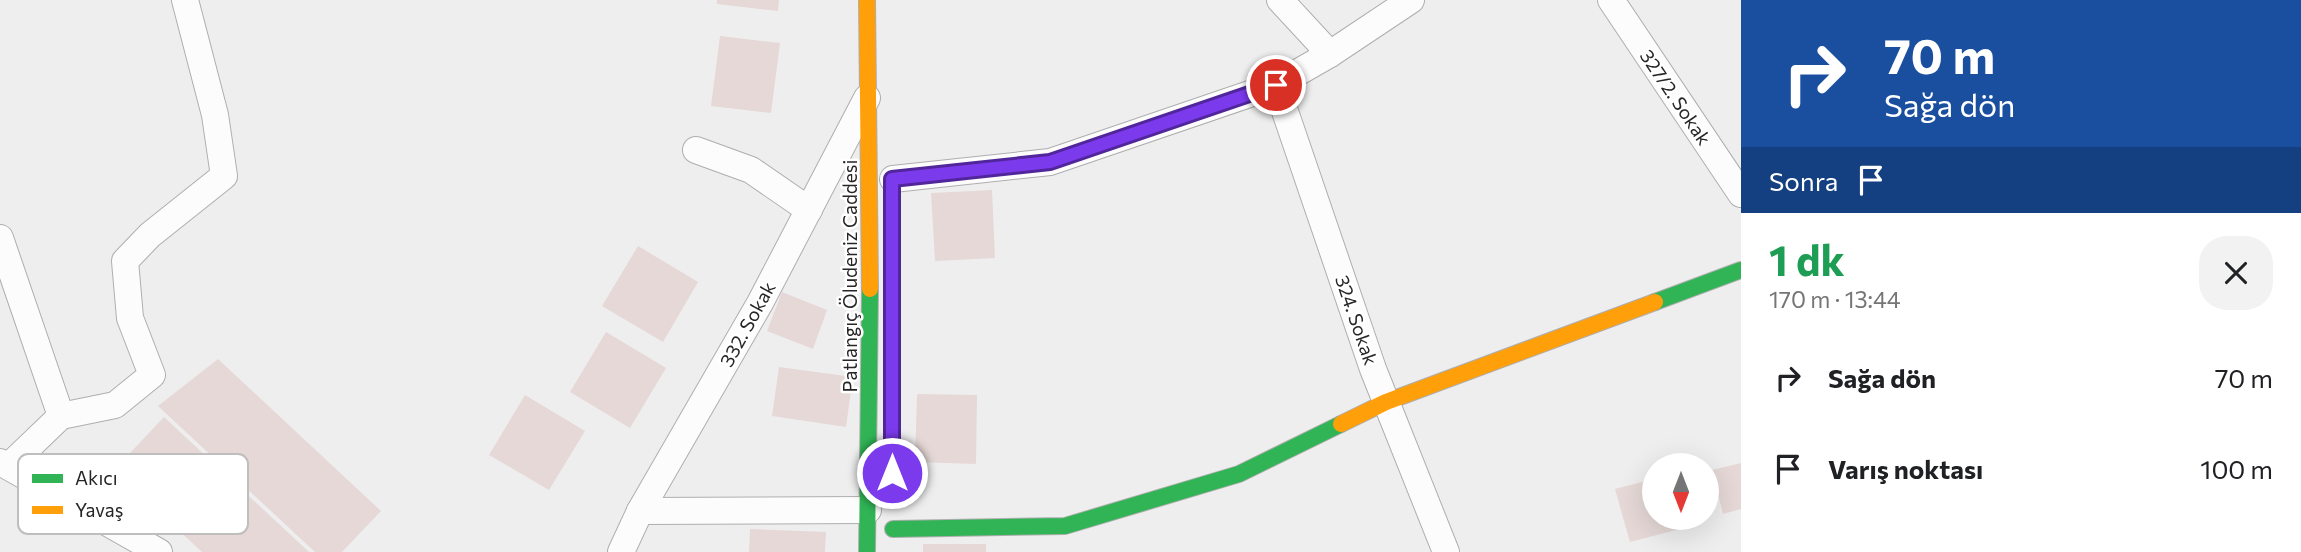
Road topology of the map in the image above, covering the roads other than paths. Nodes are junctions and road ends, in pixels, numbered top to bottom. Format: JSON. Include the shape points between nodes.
{"nodes":[{"id":1,"x":185,"y":0,"type":"edge"},
{"id":2,"x":867,"y":0,"type":"edge"},
{"id":3,"x":1280,"y":0,"type":"edge"},
{"id":4,"x":1410,"y":0,"type":"edge"},
{"id":5,"x":1611,"y":0,"type":"edge"},
{"id":6,"x":1330,"y":54,"type":"junction"},
{"id":7,"x":1276,"y":85,"type":"junction"},
{"id":8,"x":869,"y":93,"type":"junction"},
{"id":9,"x":696,"y":150,"type":"dead end"},
{"id":10,"x":892,"y":181,"type":"dead end"},
{"id":11,"x":1741,"y":194,"type":"edge"},
{"id":12,"x":809,"y":210,"type":"junction"},
{"id":13,"x":0,"y":239,"type":"edge"},
{"id":14,"x":1741,"y":270,"type":"edge"},
{"id":15,"x":1387,"y":402,"type":"junction"},
{"id":16,"x":61,"y":416,"type":"junction"},
{"id":17,"x":5,"y":464,"type":"edge"},
{"id":18,"x":640,"y":511,"type":"junction"},
{"id":19,"x":886,"y":523,"type":"junction"},
{"id":20,"x":128,"y":534,"type":"edge"},
{"id":21,"x":159,"y":552,"type":"edge"},
{"id":22,"x":621,"y":552,"type":"edge"},
{"id":23,"x":867,"y":552,"type":"edge"},
{"id":24,"x":1446,"y":552,"type":"edge"}],
"edges":[{"from":1,"to":16,"type":"street","via":[[215,115],[224,176],[125,261],[130,318],[152,375],[115,405]]},
{"from":2,"to":8,"type":"street","name":"Patlangıç Öludeniz Caddesi"},
{"from":3,"to":6,"type":"street"},
{"from":4,"to":6,"type":"street"},
{"from":5,"to":11,"type":"street","name":"327/2. Sokak"},
{"from":6,"to":7,"type":"street"},
{"from":7,"to":10,"type":"street","via":[[1050,162]]},
{"from":7,"to":15,"type":"street","name":"324. Sokak"},
{"from":8,"to":12,"type":"street","name":"332. Sokak"},
{"from":8,"to":19,"type":"street","name":"Patlangıç Öludeniz Caddesi"},
{"from":9,"to":12,"type":"street","via":[[751,170]]},
{"from":12,"to":18,"type":"street","name":"332. Sokak"},
{"from":13,"to":16,"type":"street"},
{"from":14,"to":15,"type":"street"},
{"from":15,"to":19,"type":"street","via":[[1239,474],[1065,526]]},
{"from":15,"to":24,"type":"street","name":"324. Sokak"},
{"from":16,"to":17,"type":"street"},
{"from":18,"to":19,"type":"street"},
{"from":18,"to":22,"type":"street","name":"332. Sokak"},
{"from":19,"to":23,"type":"street","name":"Patlangıç Öludeniz Caddesi"},
{"from":20,"to":21,"type":"street"}]}
